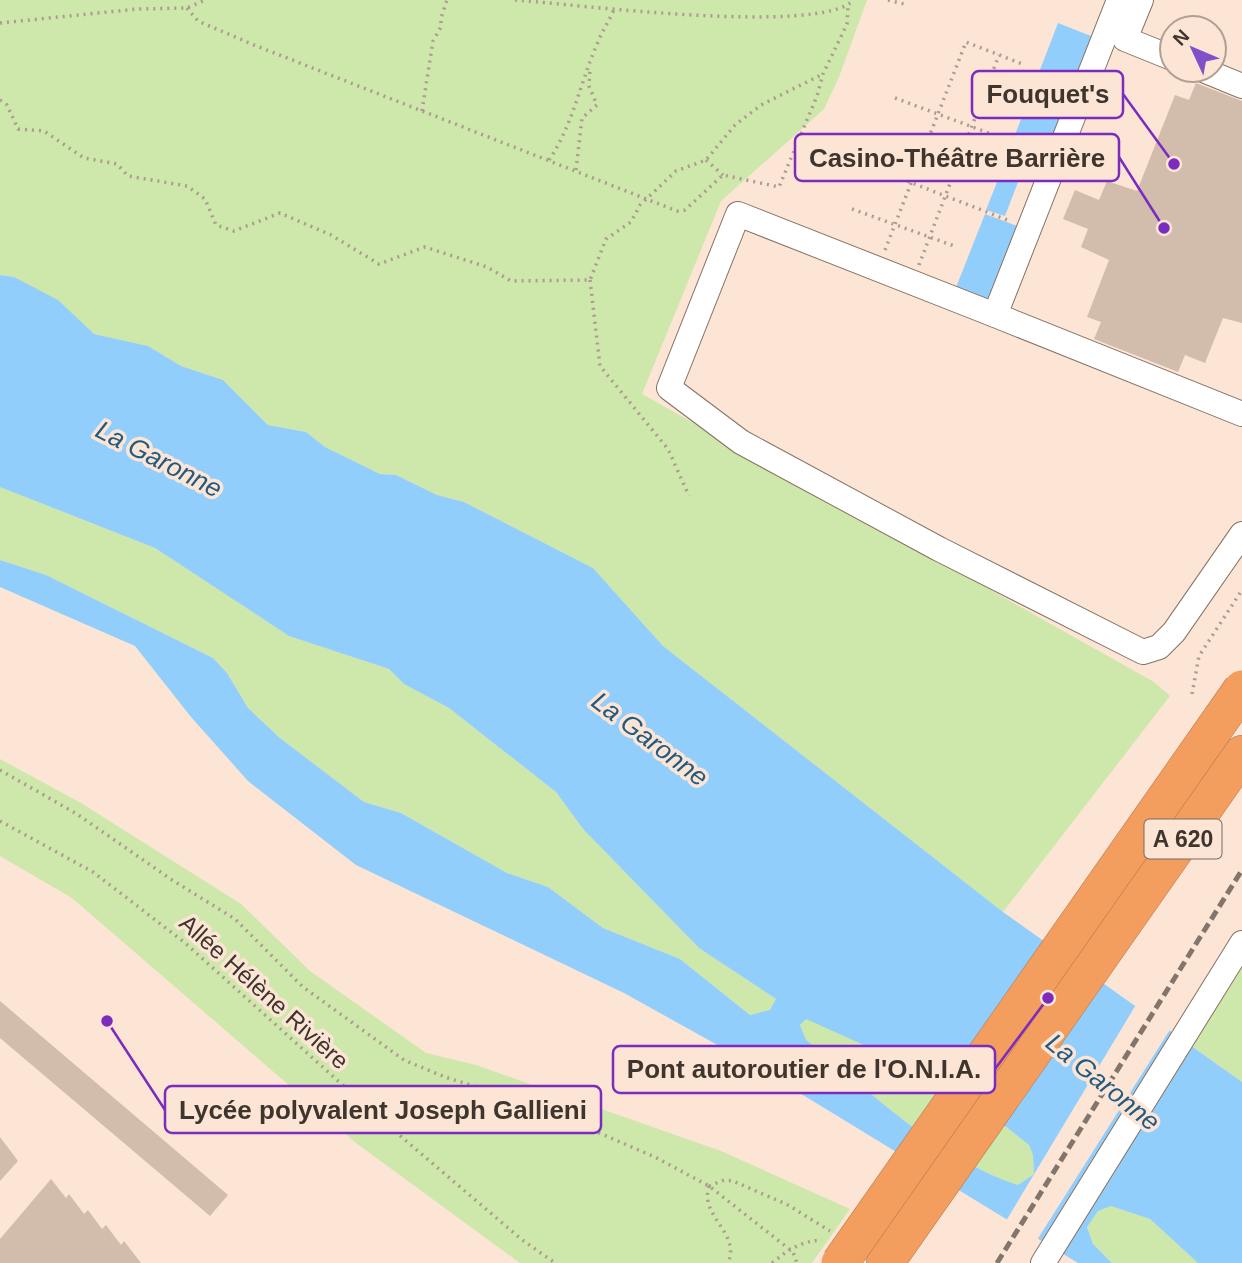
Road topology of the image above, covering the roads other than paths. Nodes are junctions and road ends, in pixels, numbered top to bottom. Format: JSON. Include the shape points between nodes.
{"nodes":[{"id":1,"x":1119,"y":0,"type":"edge"},
{"id":2,"x":1129,"y":0,"type":"edge"},
{"id":3,"x":1140,"y":0,"type":"edge"},
{"id":4,"x":1115,"y":35,"type":"junction"},
{"id":5,"x":1158,"y":52,"type":"edge"},
{"id":6,"x":999,"y":316,"type":"junction"},
{"id":7,"x":1242,"y":414,"type":"edge"},
{"id":8,"x":1242,"y":534,"type":"edge"},
{"id":9,"x":1242,"y":689,"type":"edge"},
{"id":10,"x":1242,"y":754,"type":"edge"},
{"id":11,"x":1242,"y":943,"type":"edge"},
{"id":12,"x":836,"y":1252,"type":"edge"},
{"id":13,"x":885,"y":1263,"type":"edge"},
{"id":14,"x":1043,"y":1263,"type":"edge"}],
"edges":[{"from":1,"to":4,"type":"street"},
{"from":2,"to":4,"type":"street"},
{"from":3,"to":4,"type":"street"},
{"from":4,"to":5,"type":"street"},
{"from":4,"to":6,"type":"street","via":[[1056,158]]},
{"from":4,"to":6,"type":"street","via":[[1071,139],[1071,164],[1044,234],[1028,254]]},
{"from":6,"to":7,"type":"street"},
{"from":6,"to":8,"type":"street","via":[[738,214],[669,388],[741,442],[1143,652],[1159,647],[1174,632]]},
{"from":9,"to":12,"type":"highway","number":"A 620","bridge":true},
{"from":10,"to":13,"type":"highway","number":"A 620"},
{"from":11,"to":14,"type":"street"}]}
